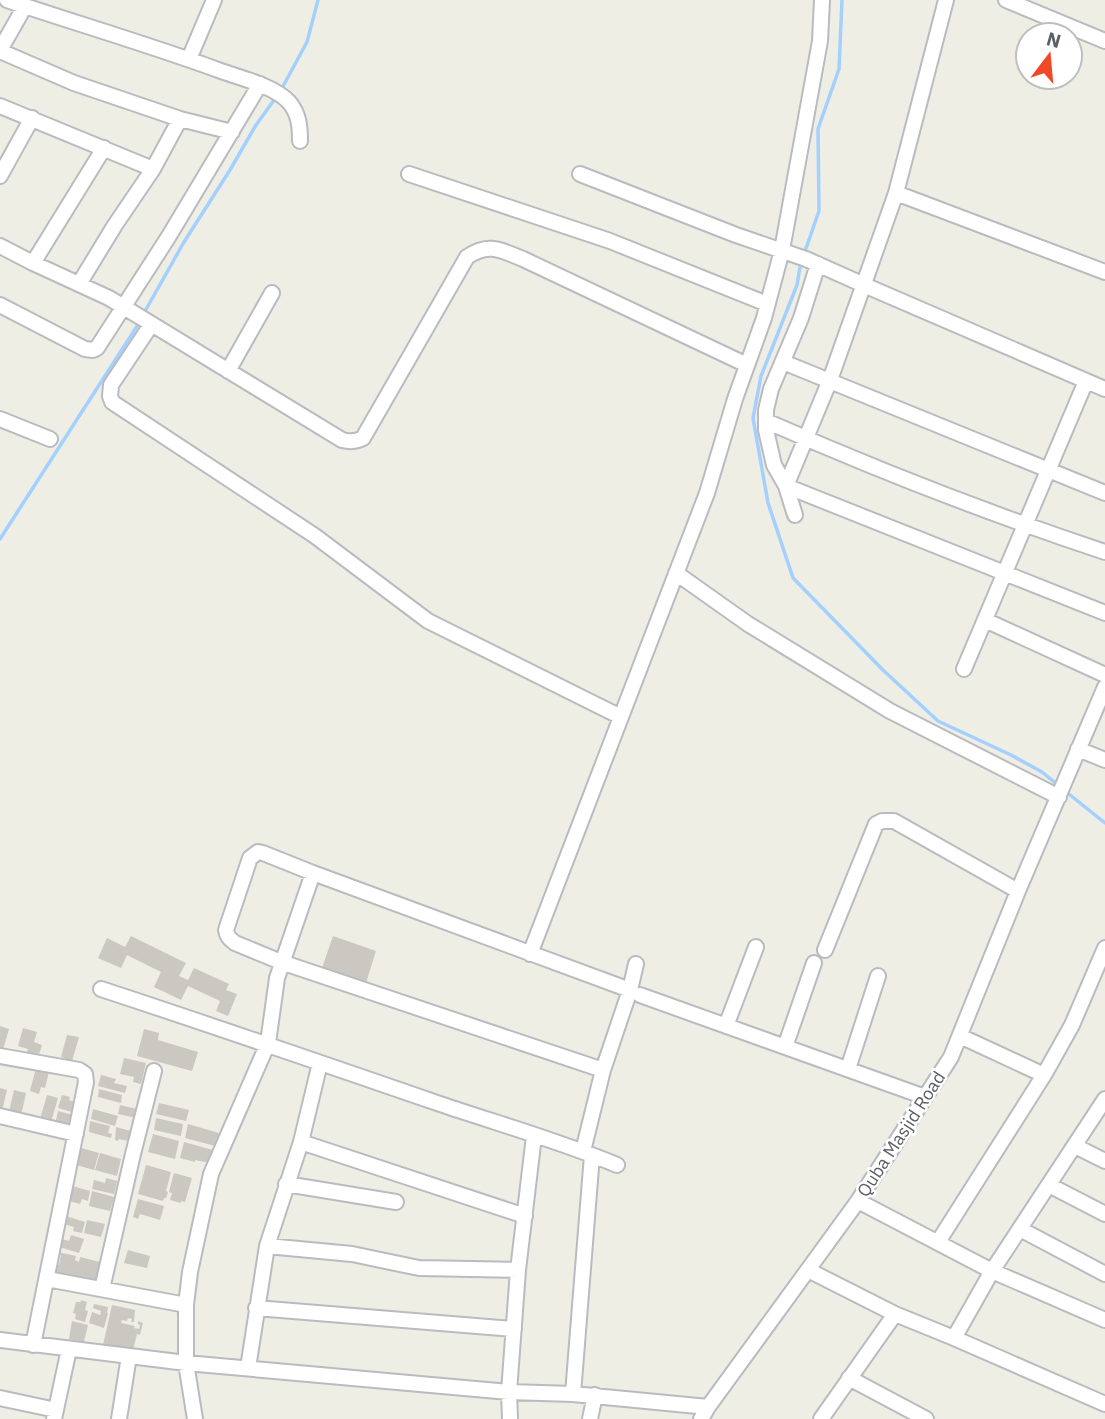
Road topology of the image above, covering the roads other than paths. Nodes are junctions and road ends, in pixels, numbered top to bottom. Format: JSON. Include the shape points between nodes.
{"nodes":[{"id":1,"x":6,"y":0,"type":"edge"},
{"id":2,"x":822,"y":0,"type":"edge"},
{"id":3,"x":946,"y":0,"type":"edge"},
{"id":4,"x":1006,"y":0,"type":"edge"},
{"id":5,"x":212,"y":1,"type":"edge"},
{"id":6,"x":33,"y":5,"type":"edge"},
{"id":7,"x":1105,"y":41,"type":"edge"},
{"id":8,"x":0,"y":50,"type":"edge"},
{"id":9,"x":188,"y":59,"type":"junction"},
{"id":10,"x":270,"y":90,"type":"junction"},
{"id":11,"x":0,"y":106,"type":"edge"},
{"id":12,"x":32,"y":118,"type":"junction"},
{"id":13,"x":180,"y":119,"type":"junction"},
{"id":14,"x":232,"y":132,"type":"junction"},
{"id":15,"x":300,"y":141,"type":"dead end"},
{"id":16,"x":104,"y":148,"type":"junction"},
{"id":17,"x":153,"y":169,"type":"junction"},
{"id":18,"x":409,"y":174,"type":"dead end"},
{"id":19,"x":580,"y":174,"type":"dead end"},
{"id":20,"x":0,"y":176,"type":"edge"},
{"id":21,"x":896,"y":193,"type":"junction"},
{"id":22,"x":0,"y":246,"type":"edge"},
{"id":23,"x":800,"y":257,"type":"junction"},
{"id":24,"x":33,"y":263,"type":"junction"},
{"id":25,"x":1105,"y":272,"type":"edge"},
{"id":26,"x":79,"y":284,"type":"junction"},
{"id":27,"x":864,"y":285,"type":"junction"},
{"id":28,"x":272,"y":293,"type":"dead end"},
{"id":29,"x":768,"y":304,"type":"junction"},
{"id":30,"x":0,"y":305,"type":"edge"},
{"id":31,"x":127,"y":310,"type":"junction"},
{"id":32,"x":149,"y":324,"type":"junction"},
{"id":33,"x":783,"y":362,"type":"junction"},
{"id":34,"x":747,"y":365,"type":"junction"},
{"id":35,"x":228,"y":371,"type":"junction"},
{"id":36,"x":830,"y":380,"type":"junction"},
{"id":37,"x":1087,"y":381,"type":"junction"},
{"id":38,"x":1105,"y":389,"type":"edge"},
{"id":39,"x":0,"y":419,"type":"edge"},
{"id":40,"x":766,"y":421,"type":"junction"},
{"id":41,"x":50,"y":439,"type":"dead end"},
{"id":42,"x":806,"y":439,"type":"junction"},
{"id":43,"x":1048,"y":471,"type":"junction"},
{"id":44,"x":786,"y":486,"type":"junction"},
{"id":45,"x":1105,"y":493,"type":"edge"},
{"id":46,"x":795,"y":515,"type":"dead end"},
{"id":47,"x":1025,"y":526,"type":"junction"},
{"id":48,"x":1105,"y":552,"type":"edge"},
{"id":49,"x":676,"y":573,"type":"junction"},
{"id":50,"x":1004,"y":574,"type":"junction"},
{"id":51,"x":1105,"y":613,"type":"edge"},
{"id":52,"x":985,"y":620,"type":"junction"},
{"id":53,"x":964,"y":668,"type":"dead end"},
{"id":54,"x":1105,"y":675,"type":"edge"},
{"id":55,"x":1105,"y":687,"type":"edge"},
{"id":56,"x":621,"y":717,"type":"junction"},
{"id":57,"x":1078,"y":749,"type":"junction"},
{"id":58,"x":1105,"y":760,"type":"edge"},
{"id":59,"x":1059,"y":797,"type":"junction"},
{"id":60,"x":313,"y":873,"type":"junction"},
{"id":61,"x":1018,"y":891,"type":"junction"},
{"id":62,"x":755,"y":947,"type":"dead end"},
{"id":63,"x":1105,"y":948,"type":"edge"},
{"id":64,"x":825,"y":950,"type":"dead end"},
{"id":65,"x":530,"y":954,"type":"junction"},
{"id":66,"x":281,"y":962,"type":"junction"},
{"id":67,"x":814,"y":963,"type":"dead end"},
{"id":68,"x":636,"y":964,"type":"dead end"},
{"id":69,"x":878,"y":976,"type":"dead end"},
{"id":70,"x":101,"y":989,"type":"dead end"},
{"id":71,"x":635,"y":993,"type":"junction"},
{"id":72,"x":726,"y":1026,"type":"junction"},
{"id":73,"x":960,"y":1036,"type":"junction"},
{"id":74,"x":268,"y":1043,"type":"junction"},
{"id":75,"x":785,"y":1047,"type":"junction"},
{"id":76,"x":0,"y":1056,"type":"edge"},
{"id":77,"x":320,"y":1063,"type":"junction"},
{"id":78,"x":848,"y":1069,"type":"junction"},
{"id":79,"x":603,"y":1070,"type":"junction"},
{"id":80,"x":154,"y":1071,"type":"dead end"},
{"id":81,"x":1044,"y":1074,"type":"junction"},
{"id":82,"x":925,"y":1097,"type":"junction"},
{"id":83,"x":1104,"y":1102,"type":"edge"},
{"id":84,"x":0,"y":1116,"type":"edge"},
{"id":85,"x":76,"y":1135,"type":"junction"},
{"id":86,"x":534,"y":1136,"type":"junction"},
{"id":87,"x":301,"y":1142,"type":"junction"},
{"id":88,"x":1075,"y":1146,"type":"junction"},
{"id":89,"x":587,"y":1153,"type":"junction"},
{"id":90,"x":1105,"y":1161,"type":"edge"},
{"id":91,"x":617,"y":1165,"type":"dead end"},
{"id":92,"x":286,"y":1184,"type":"junction"},
{"id":93,"x":1049,"y":1185,"type":"junction"},
{"id":94,"x":858,"y":1200,"type":"junction"},
{"id":95,"x":396,"y":1202,"type":"dead end"},
{"id":96,"x":1105,"y":1214,"type":"edge"},
{"id":97,"x":525,"y":1216,"type":"junction"},
{"id":98,"x":1020,"y":1229,"type":"junction"},
{"id":99,"x":938,"y":1242,"type":"junction"},
{"id":100,"x":267,"y":1246,"type":"junction"},
{"id":101,"x":518,"y":1270,"type":"junction"},
{"id":102,"x":808,"y":1270,"type":"junction"},
{"id":103,"x":992,"y":1271,"type":"junction"},
{"id":104,"x":1105,"y":1274,"type":"edge"},
{"id":105,"x":47,"y":1279,"type":"junction"},
{"id":106,"x":102,"y":1289,"type":"junction"},
{"id":107,"x":186,"y":1305,"type":"junction"},
{"id":108,"x":256,"y":1308,"type":"junction"},
{"id":109,"x":895,"y":1314,"type":"junction"},
{"id":110,"x":1105,"y":1320,"type":"edge"},
{"id":111,"x":514,"y":1329,"type":"junction"},
{"id":112,"x":954,"y":1338,"type":"junction"},
{"id":113,"x":0,"y":1340,"type":"edge"},
{"id":114,"x":33,"y":1345,"type":"junction"},
{"id":115,"x":69,"y":1349,"type":"junction"},
{"id":116,"x":129,"y":1356,"type":"junction"},
{"id":117,"x":186,"y":1363,"type":"junction"},
{"id":118,"x":248,"y":1368,"type":"junction"},
{"id":119,"x":849,"y":1378,"type":"junction"},
{"id":120,"x":509,"y":1392,"type":"junction"},
{"id":121,"x":573,"y":1394,"type":"junction"},
{"id":122,"x":595,"y":1395,"type":"junction"},
{"id":123,"x":0,"y":1398,"type":"edge"},
{"id":124,"x":1105,"y":1404,"type":"edge"},
{"id":125,"x":705,"y":1413,"type":"edge"},
{"id":126,"x":55,"y":1414,"type":"edge"},
{"id":127,"x":119,"y":1419,"type":"edge"},
{"id":128,"x":195,"y":1419,"type":"edge"},
{"id":129,"x":510,"y":1419,"type":"edge"},
{"id":130,"x":590,"y":1419,"type":"edge"},
{"id":131,"x":821,"y":1419,"type":"edge"},
{"id":132,"x":926,"y":1419,"type":"edge"}],
"edges":[{"from":1,"to":6,"type":"street"},
{"from":2,"to":23,"type":"street"},
{"from":3,"to":21,"type":"street"},
{"from":4,"to":7,"type":"street"},
{"from":5,"to":9,"type":"street"},
{"from":6,"to":8,"type":"street"},
{"from":6,"to":9,"type":"street"},
{"from":8,"to":13,"type":"street","via":[[74,83]]},
{"from":9,"to":10,"type":"street"},
{"from":10,"to":14,"type":"street"},
{"from":10,"to":15,"type":"street","via":[[296,112]]},
{"from":11,"to":12,"type":"street"},
{"from":12,"to":16,"type":"street"},
{"from":12,"to":20,"type":"street"},
{"from":13,"to":14,"type":"street"},
{"from":13,"to":17,"type":"street"},
{"from":14,"to":31,"type":"street"},
{"from":16,"to":17,"type":"street"},
{"from":16,"to":24,"type":"street"},
{"from":17,"to":26,"type":"street"},
{"from":18,"to":29,"type":"street","via":[[610,242]]},
{"from":19,"to":23,"type":"street"},
{"from":21,"to":25,"type":"street"},
{"from":21,"to":27,"type":"street"},
{"from":22,"to":24,"type":"street"},
{"from":23,"to":27,"type":"street"},
{"from":23,"to":29,"type":"street"},
{"from":23,"to":33,"type":"street","via":[[801,318]]},
{"from":24,"to":26,"type":"street"},
{"from":26,"to":31,"type":"street"},
{"from":27,"to":36,"type":"street"},
{"from":27,"to":37,"type":"street"},
{"from":28,"to":35,"type":"street"},
{"from":29,"to":34,"type":"street"},
{"from":30,"to":31,"type":"street","via":[[90,350],[99,346]]},
{"from":31,"to":32,"type":"street"},
{"from":32,"to":35,"type":"street"},
{"from":32,"to":56,"type":"street","via":[[111,385],[112,402],[315,536],[428,621]]},
{"from":33,"to":36,"type":"street"},
{"from":33,"to":40,"type":"street","via":[[771,388]]},
{"from":34,"to":35,"type":"street","via":[[523,259],[488,247],[467,257],[359,440],[342,440]]},
{"from":34,"to":49,"type":"street"},
{"from":36,"to":42,"type":"street"},
{"from":36,"to":43,"type":"street"},
{"from":37,"to":38,"type":"street"},
{"from":37,"to":43,"type":"street"},
{"from":39,"to":41,"type":"street"},
{"from":40,"to":42,"type":"street"},
{"from":40,"to":44,"type":"street","via":[[774,465]]},
{"from":42,"to":44,"type":"street"},
{"from":42,"to":47,"type":"street"},
{"from":43,"to":45,"type":"street"},
{"from":43,"to":47,"type":"street"},
{"from":44,"to":46,"type":"street"},
{"from":44,"to":50,"type":"street"},
{"from":47,"to":48,"type":"street"},
{"from":47,"to":50,"type":"street"},
{"from":49,"to":56,"type":"street"},
{"from":49,"to":59,"type":"street","via":[[748,624],[890,711]]},
{"from":50,"to":51,"type":"street"},
{"from":50,"to":52,"type":"street"},
{"from":52,"to":53,"type":"street"},
{"from":52,"to":54,"type":"street"},
{"from":55,"to":57,"type":"street","name":"Quba Masjid Road"},
{"from":56,"to":65,"type":"street"},
{"from":57,"to":58,"type":"street"},
{"from":57,"to":59,"type":"street","name":"Quba Masjid Road"},
{"from":59,"to":61,"type":"street","name":"Quba Masjid Road"},
{"from":60,"to":65,"type":"street"},
{"from":60,"to":66,"type":"street"},
{"from":60,"to":66,"type":"street","via":[[263,853],[250,858],[226,935]]},
{"from":61,"to":64,"type":"street","via":[[894,821],[882,821],[876,824]]},
{"from":61,"to":73,"type":"street","name":"Quba Masjid Road"},
{"from":62,"to":72,"type":"street"},
{"from":63,"to":81,"type":"street","via":[[1072,1025]]},
{"from":65,"to":71,"type":"street"},
{"from":66,"to":74,"type":"street"},
{"from":66,"to":79,"type":"street"},
{"from":67,"to":75,"type":"street"},
{"from":68,"to":71,"type":"street"},
{"from":69,"to":78,"type":"street"},
{"from":70,"to":74,"type":"street"},
{"from":71,"to":72,"type":"street"},
{"from":71,"to":79,"type":"street"},
{"from":72,"to":75,"type":"street"},
{"from":73,"to":81,"type":"street"},
{"from":73,"to":82,"type":"street","name":"Quba Masjid Road"},
{"from":74,"to":77,"type":"street"},
{"from":74,"to":107,"type":"street","via":[[211,1174]]},
{"from":75,"to":78,"type":"street"},
{"from":76,"to":85,"type":"street","via":[[85,1074]]},
{"from":77,"to":86,"type":"street"},
{"from":77,"to":87,"type":"street"},
{"from":78,"to":82,"type":"street"},
{"from":79,"to":89,"type":"street"},
{"from":80,"to":106,"type":"street"},
{"from":81,"to":99,"type":"street"},
{"from":82,"to":94,"type":"street","name":"Quba Masjid Road"},
{"from":83,"to":88,"type":"street"},
{"from":84,"to":85,"type":"street"},
{"from":85,"to":105,"type":"street"},
{"from":86,"to":89,"type":"street"},
{"from":86,"to":97,"type":"street"},
{"from":87,"to":92,"type":"street"},
{"from":87,"to":97,"type":"street"},
{"from":88,"to":90,"type":"street"},
{"from":88,"to":93,"type":"street"},
{"from":89,"to":91,"type":"street"},
{"from":89,"to":121,"type":"street"},
{"from":92,"to":95,"type":"street"},
{"from":92,"to":100,"type":"street"},
{"from":93,"to":96,"type":"street"},
{"from":93,"to":98,"type":"street"},
{"from":94,"to":99,"type":"street"},
{"from":94,"to":102,"type":"street","name":"Quba Masjid Road"},
{"from":97,"to":101,"type":"street"},
{"from":98,"to":103,"type":"street"},
{"from":98,"to":104,"type":"street"},
{"from":99,"to":103,"type":"street"},
{"from":100,"to":101,"type":"street","via":[[352,1254],[419,1268]]},
{"from":100,"to":108,"type":"street"},
{"from":101,"to":111,"type":"street"},
{"from":102,"to":109,"type":"street"},
{"from":102,"to":125,"type":"street","name":"Quba Masjid Road"},
{"from":103,"to":110,"type":"street"},
{"from":103,"to":112,"type":"street"},
{"from":105,"to":106,"type":"street"},
{"from":105,"to":114,"type":"street"},
{"from":106,"to":107,"type":"street"},
{"from":107,"to":117,"type":"street"},
{"from":108,"to":111,"type":"street"},
{"from":108,"to":118,"type":"street"},
{"from":109,"to":112,"type":"street"},
{"from":109,"to":119,"type":"street"},
{"from":111,"to":120,"type":"street"},
{"from":112,"to":124,"type":"street"},
{"from":113,"to":114,"type":"street"},
{"from":114,"to":115,"type":"street"},
{"from":115,"to":116,"type":"street"},
{"from":115,"to":126,"type":"street"},
{"from":116,"to":117,"type":"street"},
{"from":116,"to":127,"type":"street"},
{"from":117,"to":118,"type":"street"},
{"from":117,"to":128,"type":"street"},
{"from":118,"to":120,"type":"street"},
{"from":119,"to":131,"type":"street"},
{"from":119,"to":132,"type":"street"},
{"from":120,"to":121,"type":"street"},
{"from":120,"to":129,"type":"street"},
{"from":121,"to":122,"type":"street"},
{"from":122,"to":125,"type":"street"},
{"from":122,"to":130,"type":"street"},
{"from":123,"to":126,"type":"street"}]}
